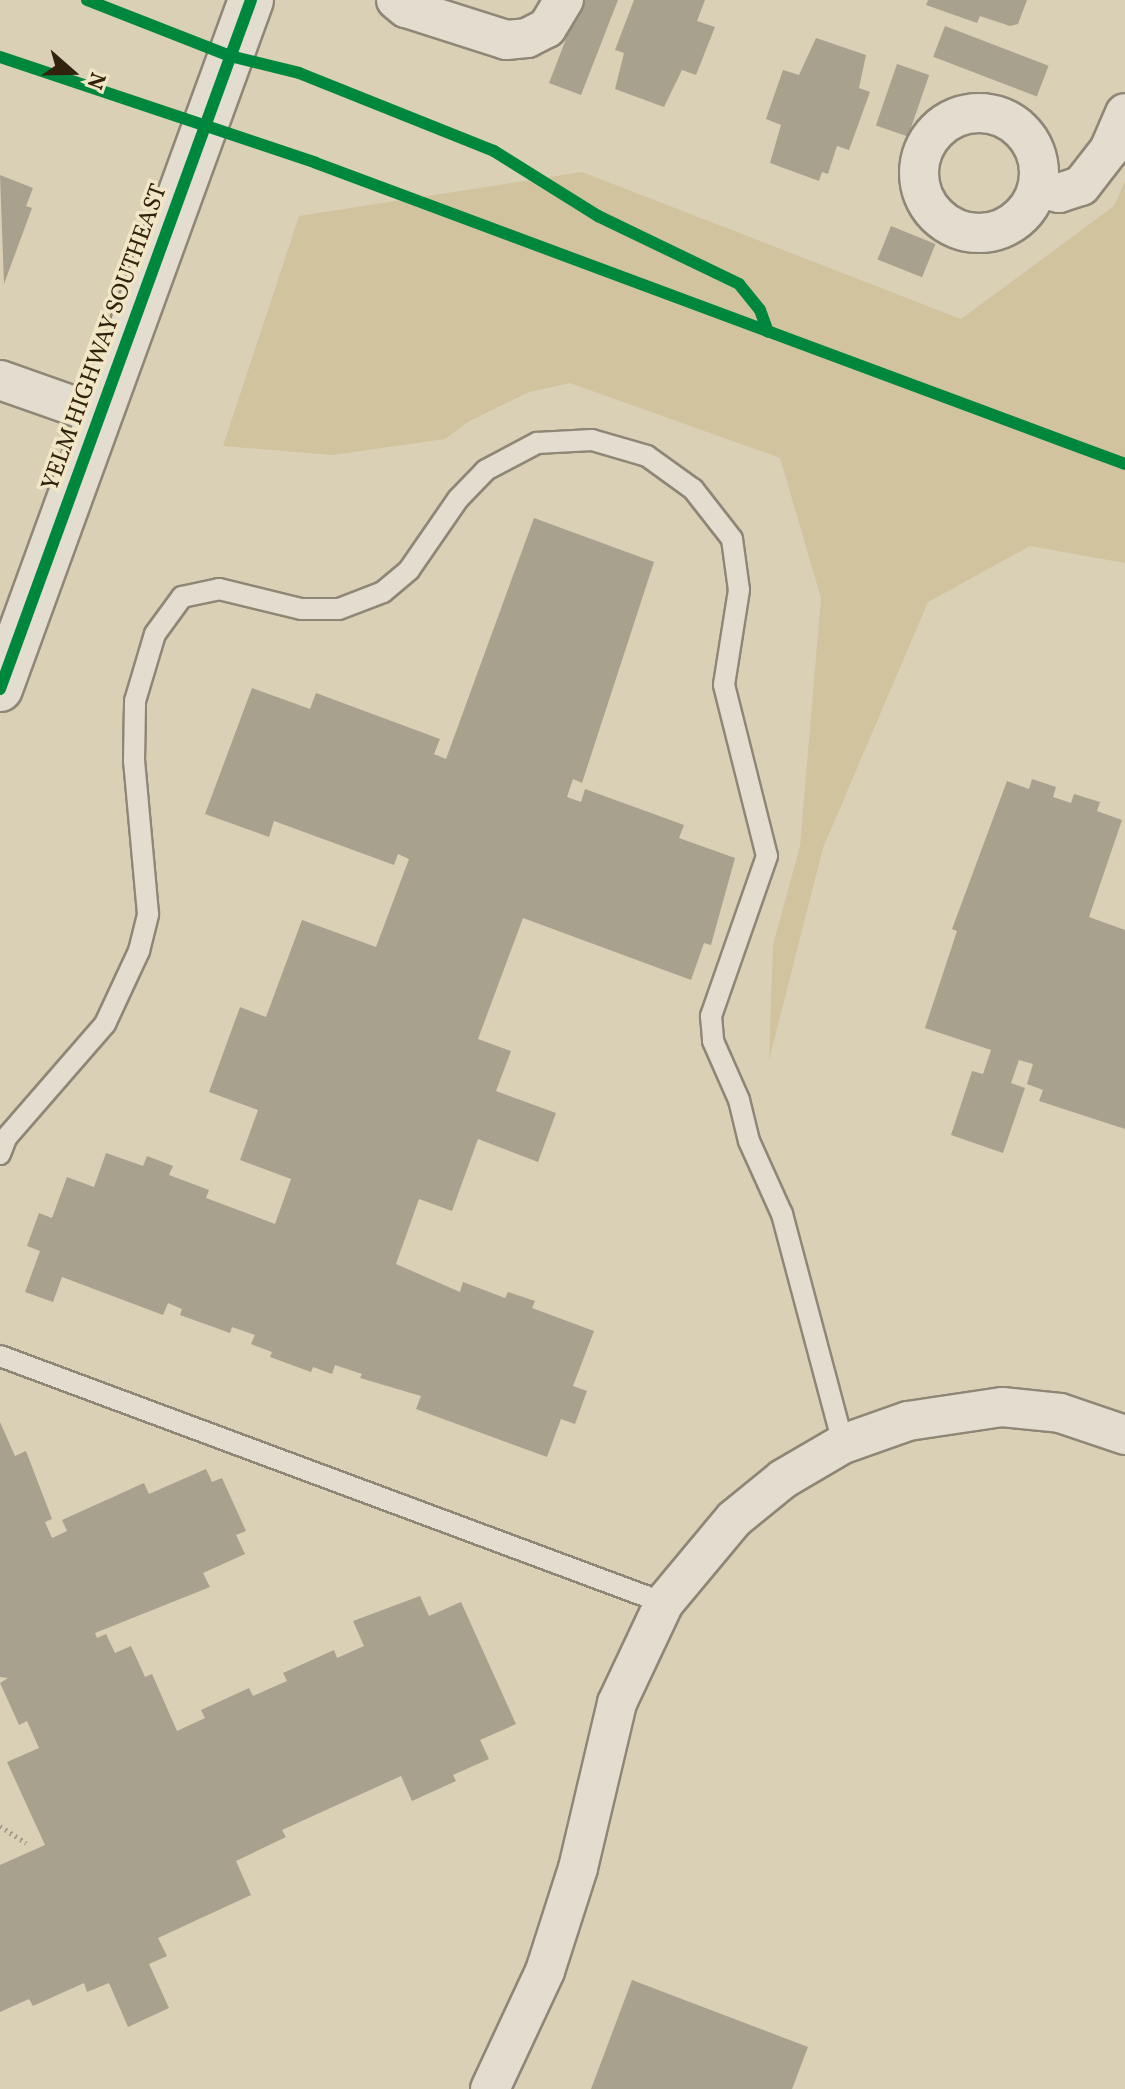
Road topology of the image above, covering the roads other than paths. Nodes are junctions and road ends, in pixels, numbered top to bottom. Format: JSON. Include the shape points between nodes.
{"nodes":[{"id":1,"x":251,"y":0,"type":"edge"},
{"id":2,"x":396,"y":0,"type":"edge"},
{"id":3,"x":564,"y":0,"type":"edge"},
{"id":4,"x":1125,"y":113,"type":"edge"},
{"id":5,"x":1038,"y":188,"type":"dead end"},
{"id":6,"x":0,"y":380,"type":"edge"},
{"id":7,"x":102,"y":416,"type":"junction"},
{"id":8,"x":0,"y":689,"type":"edge"},
{"id":9,"x":0,"y":1154,"type":"edge"},
{"id":10,"x":0,"y":1356,"type":"edge"},
{"id":11,"x":1125,"y":1435,"type":"edge"},
{"id":12,"x":843,"y":1444,"type":"junction"},
{"id":13,"x":664,"y":1603,"type":"junction"},
{"id":14,"x":490,"y":2089,"type":"edge"}],
"edges":[{"from":1,"to":7,"type":"main road","name":"YELM HIGHWAY SOUTHEAST"},
{"from":2,"to":3,"type":"street","via":[[406,8],[506,40],[547,28]]},
{"from":4,"to":5,"type":"street","via":[[1109,150],[1081,186],[1059,193]]},
{"from":6,"to":7,"type":"street"},
{"from":7,"to":8,"type":"main road","name":"YELM HIGHWAY SOUTHEAST"},
{"from":9,"to":12,"type":"lane","via":[[6,1138],[105,1024],[139,951],[148,914],[134,761],[135,701],[155,634],[182,597],[219,589],[301,609],[339,609],[383,592],[409,570],[458,499],[486,470],[537,443],[592,440],[647,456],[693,489],[732,539],[739,590],[724,685],[767,856],[711,1016],[713,1041],[782,1214]]},
{"from":10,"to":13,"type":"lane"},
{"from":11,"to":12,"type":"street","via":[[1060,1413],[1002,1407],[908,1421]]},
{"from":12,"to":13,"type":"street","via":[[783,1479],[734,1519]]},
{"from":13,"to":14,"type":"street","via":[[617,1703],[578,1868],[545,1971]]}]}
